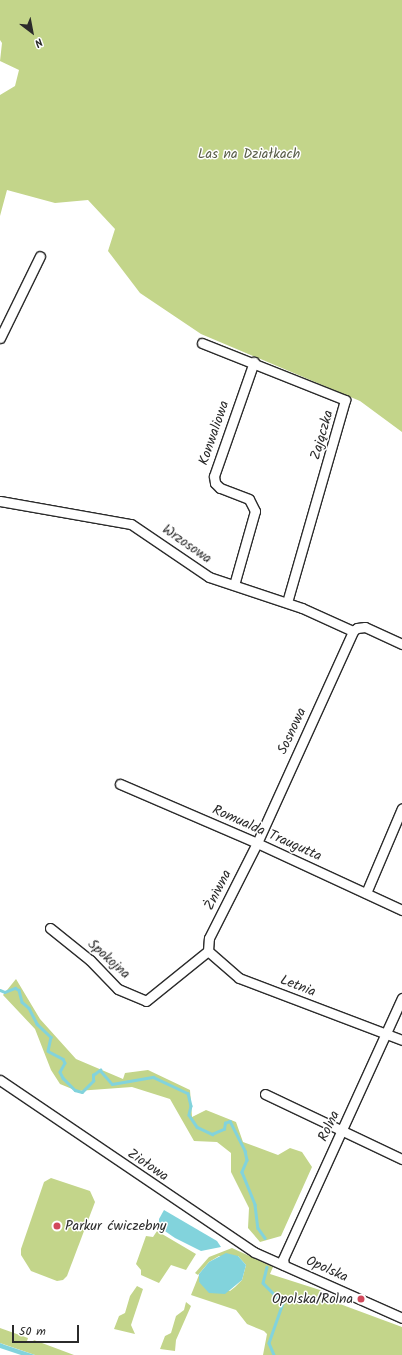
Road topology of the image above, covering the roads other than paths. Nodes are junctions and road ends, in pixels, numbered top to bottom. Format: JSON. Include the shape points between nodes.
{"nodes":[{"id":1,"x":40,"y":256,"type":"dead end"},
{"id":2,"x":0,"y":338,"type":"edge"},
{"id":3,"x":202,"y":343,"type":"dead end"},
{"id":4,"x":254,"y":362,"type":"junction"},
{"id":5,"x":0,"y":500,"type":"edge"},
{"id":6,"x":234,"y":585,"type":"junction"},
{"id":7,"x":287,"y":602,"type":"junction"},
{"id":8,"x":353,"y":631,"type":"junction"},
{"id":9,"x":402,"y":644,"type":"edge"},
{"id":10,"x":120,"y":784,"type":"dead end"},
{"id":11,"x":402,"y":808,"type":"edge"},
{"id":12,"x":257,"y":843,"type":"junction"},
{"id":13,"x":366,"y":893,"type":"junction"},
{"id":14,"x":402,"y":910,"type":"edge"},
{"id":15,"x":50,"y":928,"type":"dead end"},
{"id":16,"x":208,"y":951,"type":"junction"},
{"id":17,"x":402,"y":998,"type":"edge"},
{"id":18,"x":386,"y":1032,"type":"junction"},
{"id":19,"x":402,"y":1040,"type":"edge"},
{"id":20,"x":0,"y":1080,"type":"edge"},
{"id":21,"x":264,"y":1094,"type":"dead end"},
{"id":22,"x":342,"y":1131,"type":"junction"},
{"id":23,"x":402,"y":1159,"type":"edge"},
{"id":24,"x":284,"y":1265,"type":"junction"},
{"id":25,"x":402,"y":1318,"type":"edge"}],
"edges":[{"from":1,"to":2,"type":"street"},
{"from":3,"to":4,"type":"street","name":"Zajączka"},
{"from":4,"to":6,"type":"street","name":"Konwaliowa","via":[[214,476],[215,483],[220,488],[249,499],[255,511]]},
{"from":4,"to":7,"type":"street","name":"Zajączka","via":[[345,400]]},
{"from":5,"to":6,"type":"street","name":"Wrzosowa","via":[[131,524],[146,532],[194,568]]},
{"from":6,"to":7,"type":"street","name":"Wrzosowa"},
{"from":7,"to":8,"type":"street","name":"Wrzosowa"},
{"from":8,"to":9,"type":"street","via":[[365,627]]},
{"from":8,"to":12,"type":"street","name":"Sosnowa"},
{"from":10,"to":12,"type":"street","name":"Romualda Traugutta"},
{"from":11,"to":13,"type":"street"},
{"from":12,"to":13,"type":"street","name":"Romualda Traugutta"},
{"from":12,"to":16,"type":"street","name":"Żniwna","via":[[209,938]]},
{"from":13,"to":14,"type":"street","name":"Romualda Traugutta"},
{"from":15,"to":16,"type":"street","name":"Spokojna","via":[[90,960],[118,989],[146,1000]]},
{"from":16,"to":18,"type":"street","name":"Letnia","via":[[239,978]]},
{"from":17,"to":18,"type":"street","name":"Rolna"},
{"from":18,"to":19,"type":"street","name":"Letnia"},
{"from":18,"to":22,"type":"street","name":"Rolna"},
{"from":20,"to":24,"type":"street","name":"Ziołowa","via":[[254,1252]]},
{"from":21,"to":22,"type":"street"},
{"from":22,"to":23,"type":"street"},
{"from":22,"to":24,"type":"street","name":"Rolna","via":[[283,1259]]},
{"from":24,"to":25,"type":"street","name":"Opolska"}]}
